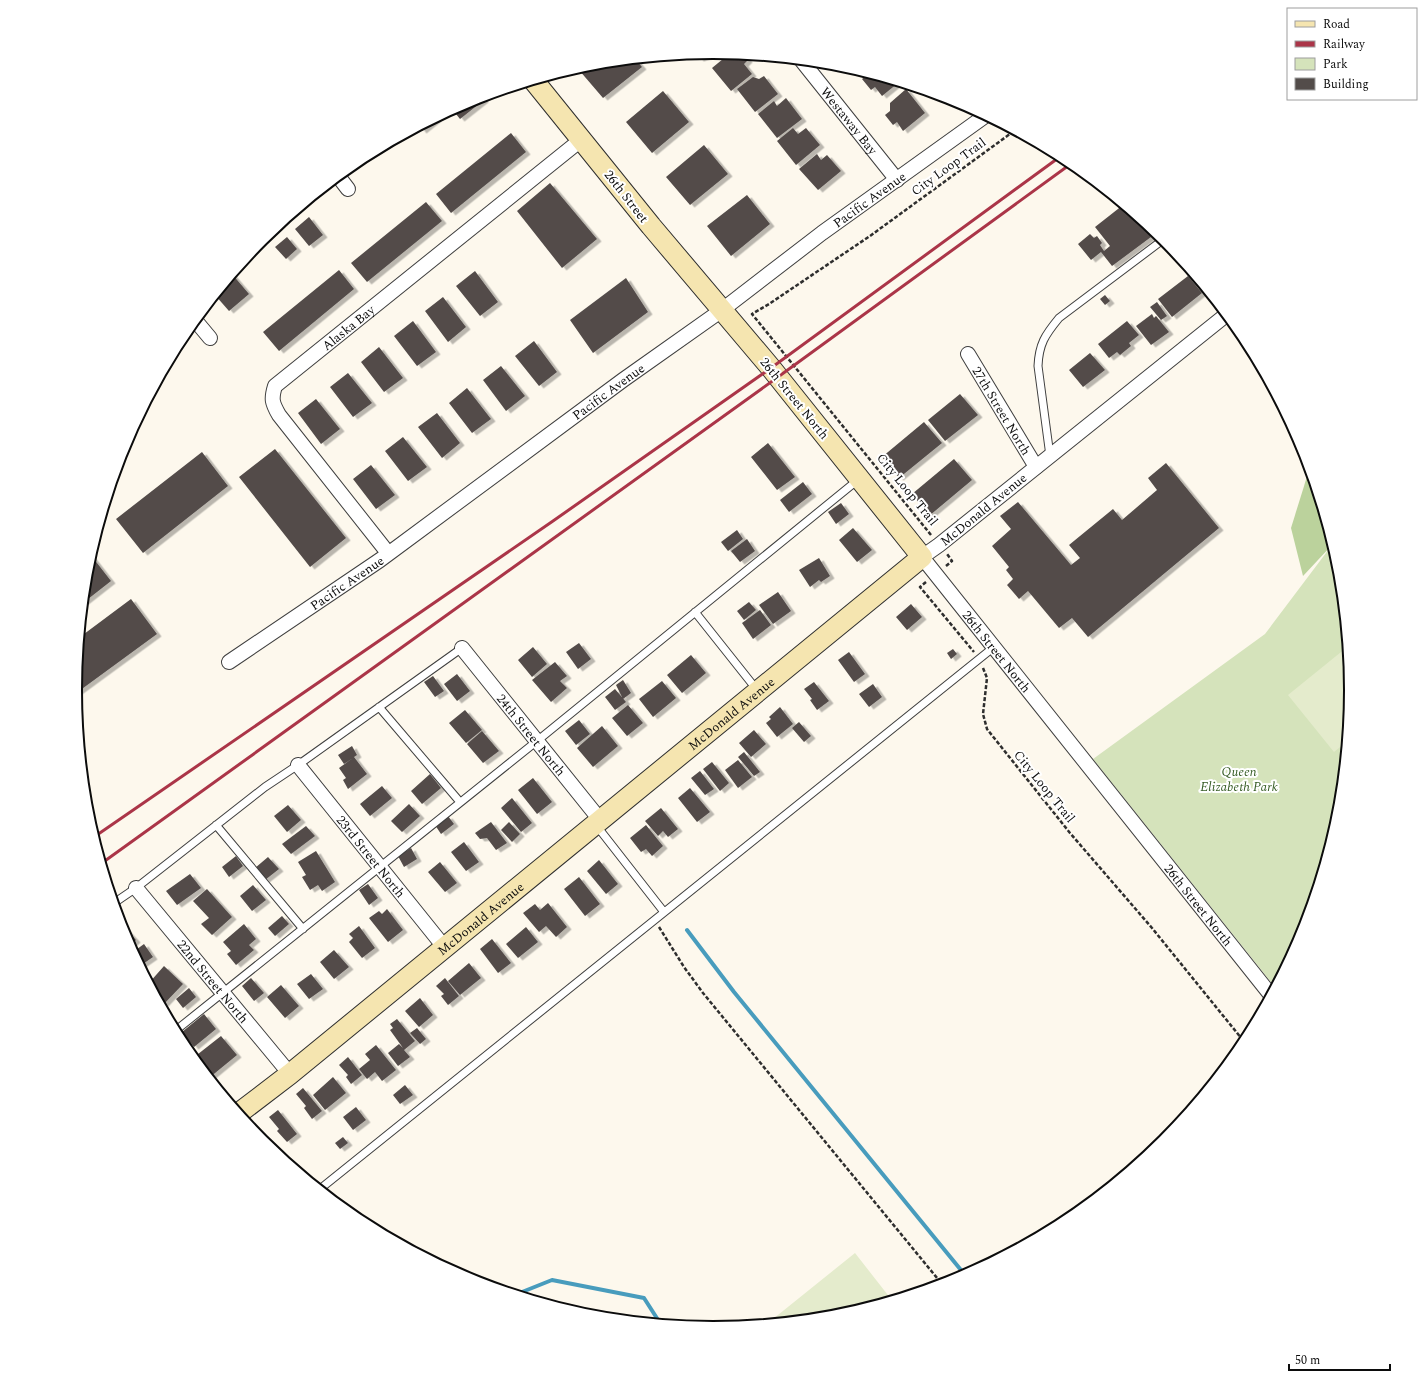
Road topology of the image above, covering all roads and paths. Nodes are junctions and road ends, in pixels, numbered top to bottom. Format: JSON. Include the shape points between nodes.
{"nodes":[{"id":1,"x":806,"y":66,"type":"edge"},
{"id":2,"x":537,"y":84,"type":"edge"},
{"id":3,"x":981,"y":119,"type":"edge"},
{"id":4,"x":1010,"y":134,"type":"edge"},
{"id":5,"x":582,"y":139,"type":"junction"},
{"id":6,"x":341,"y":180,"type":"edge"},
{"id":7,"x":897,"y":180,"type":"junction"},
{"id":8,"x":348,"y":189,"type":"dead end"},
{"id":9,"x":1158,"y":243,"type":"edge"},
{"id":10,"x":722,"y":310,"type":"junction"},
{"id":11,"x":1222,"y":318,"type":"edge"},
{"id":12,"x":199,"y":324,"type":"edge"},
{"id":13,"x":210,"y":338,"type":"dead end"},
{"id":14,"x":968,"y":354,"type":"dead end"},
{"id":15,"x":1050,"y":456,"type":"junction"},
{"id":16,"x":1036,"y":467,"type":"junction"},
{"id":17,"x":859,"y":479,"type":"junction"},
{"id":18,"x":940,"y":545,"type":"junction"},
{"id":19,"x":388,"y":554,"type":"junction"},
{"id":20,"x":922,"y":557,"type":"junction"},
{"id":21,"x":936,"y":574,"type":"junction"},
{"id":22,"x":695,"y":612,"type":"junction"},
{"id":23,"x":994,"y":647,"type":"junction"},
{"id":24,"x":462,"y":648,"type":"joint"},
{"id":25,"x":980,"y":659,"type":"junction"},
{"id":26,"x":229,"y":662,"type":"dead end"},
{"id":27,"x":758,"y":691,"type":"junction"},
{"id":28,"x":379,"y":708,"type":"junction"},
{"id":29,"x":537,"y":741,"type":"junction"},
{"id":30,"x":298,"y":765,"type":"junction"},
{"id":31,"x":460,"y":802,"type":"junction"},
{"id":32,"x":598,"y":823,"type":"junction"},
{"id":33,"x":216,"y":825,"type":"junction"},
{"id":34,"x":380,"y":866,"type":"junction"},
{"id":35,"x":136,"y":888,"type":"junction"},
{"id":36,"x":118,"y":900,"type":"edge"},
{"id":37,"x":664,"y":912,"type":"junction"},
{"id":38,"x":655,"y":920,"type":"junction"},
{"id":39,"x":303,"y":929,"type":"junction"},
{"id":40,"x":445,"y":948,"type":"junction"},
{"id":41,"x":1267,"y":990,"type":"edge"},
{"id":42,"x":222,"y":993,"type":"junction"},
{"id":43,"x":180,"y":1027,"type":"edge"},
{"id":44,"x":1240,"y":1036,"type":"edge"},
{"id":45,"x":290,"y":1074,"type":"junction"},
{"id":46,"x":242,"y":1111,"type":"edge"},
{"id":47,"x":323,"y":1187,"type":"edge"},
{"id":48,"x":938,"y":1279,"type":"edge"}],
"edges":[{"from":1,"to":7,"type":"street","name":"Westaway Bay"},
{"from":2,"to":5,"type":"street","name":"26th Street"},
{"from":3,"to":7,"type":"street","name":"Pacific Avenue"},
{"from":4,"to":18,"type":"path","name":"City Loop Trail","via":[[870,236],[752,314]]},
{"from":5,"to":10,"type":"street","name":"26th Street"},
{"from":5,"to":19,"type":"street","name":"Alaska Bay","via":[[275,386],[273,406],[279,415]]},
{"from":6,"to":8,"type":"street"},
{"from":7,"to":10,"type":"street","name":"Pacific Avenue","via":[[822,233]]},
{"from":9,"to":15,"type":"lane","via":[[1059,318],[1047,332],[1038,351],[1038,366]]},
{"from":10,"to":17,"type":"street","name":"26th Street North"},
{"from":10,"to":19,"type":"street","name":"Pacific Avenue"},
{"from":11,"to":15,"type":"street","name":"McDonald Avenue"},
{"from":12,"to":13,"type":"street"},
{"from":14,"to":16,"type":"street","name":"27th Street North"},
{"from":15,"to":16,"type":"street","name":"McDonald Avenue"},
{"from":16,"to":18,"type":"street","name":"McDonald Avenue"},
{"from":17,"to":20,"type":"street","name":"26th Street North"},
{"from":17,"to":22,"type":"lane"},
{"from":18,"to":20,"type":"street","name":"McDonald Avenue"},
{"from":18,"to":21,"type":"path","name":"City Loop Trail","via":[[952,561]]},
{"from":19,"to":26,"type":"street","name":"Pacific Avenue"},
{"from":20,"to":21,"type":"street","name":"26th Street North"},
{"from":20,"to":27,"type":"street","name":"McDonald Avenue"},
{"from":21,"to":23,"type":"street","name":"26th Street North"},
{"from":21,"to":25,"type":"path","name":"City Loop Trail","via":[[920,587]]},
{"from":22,"to":27,"type":"lane"},
{"from":22,"to":29,"type":"lane"},
{"from":23,"to":25,"type":"lane"},
{"from":23,"to":41,"type":"street","name":"26th Street North"},
{"from":24,"to":28,"type":"lane"},
{"from":24,"to":29,"type":"street","name":"24th Street North"},
{"from":25,"to":37,"type":"lane"},
{"from":25,"to":44,"type":"path","name":"City Loop Trail","via":[[987,678],[983,714],[987,729]]},
{"from":27,"to":32,"type":"street","name":"McDonald Avenue"},
{"from":28,"to":30,"type":"lane"},
{"from":28,"to":31,"type":"lane"},
{"from":29,"to":31,"type":"lane"},
{"from":29,"to":32,"type":"street","name":"24th Street North"},
{"from":30,"to":33,"type":"lane"},
{"from":30,"to":34,"type":"street","name":"23rd Street North"},
{"from":31,"to":34,"type":"lane"},
{"from":32,"to":37,"type":"lane"},
{"from":32,"to":40,"type":"street","name":"McDonald Avenue"},
{"from":33,"to":35,"type":"lane"},
{"from":33,"to":39,"type":"lane"},
{"from":34,"to":39,"type":"lane"},
{"from":34,"to":40,"type":"street","name":"23rd Street North"},
{"from":35,"to":36,"type":"lane"},
{"from":35,"to":42,"type":"street","name":"22nd Street North"},
{"from":37,"to":38,"type":"lane"},
{"from":38,"to":47,"type":"lane"},
{"from":38,"to":48,"type":"path","via":[[703,993]]},
{"from":39,"to":42,"type":"lane"},
{"from":40,"to":45,"type":"street","name":"McDonald Avenue"},
{"from":42,"to":43,"type":"lane"},
{"from":42,"to":45,"type":"street","name":"22nd Street North"},
{"from":45,"to":46,"type":"street","name":"McDonald Avenue"}]}
